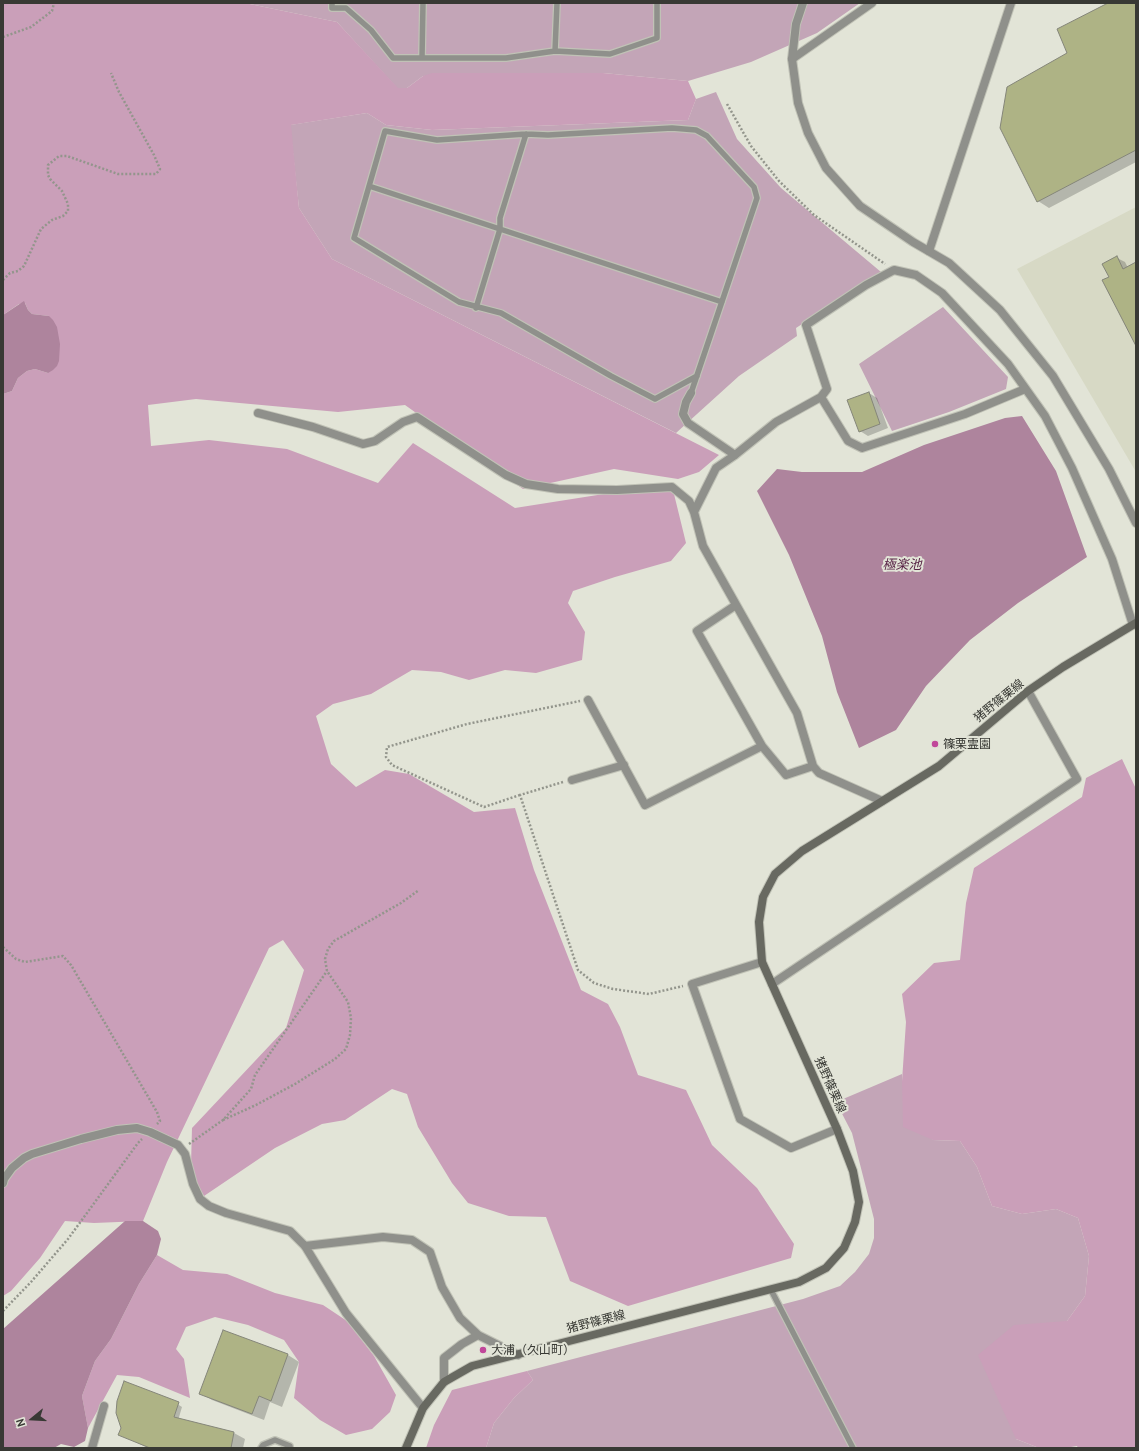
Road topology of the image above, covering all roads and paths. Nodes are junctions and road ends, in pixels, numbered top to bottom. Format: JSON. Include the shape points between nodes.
{"nodes":[{"id":1,"x":54,"y":3,"type":"edge"},
{"id":2,"x":332,"y":3,"type":"edge"},
{"id":3,"x":423,"y":3,"type":"edge"},
{"id":4,"x":557,"y":3,"type":"edge"},
{"id":5,"x":657,"y":3,"type":"edge"},
{"id":6,"x":804,"y":3,"type":"edge"},
{"id":7,"x":872,"y":3,"type":"edge"},
{"id":8,"x":1011,"y":3,"type":"edge"},
{"id":9,"x":3,"y":37,"type":"edge"},
{"id":10,"x":555,"y":51,"type":"junction"},
{"id":11,"x":422,"y":58,"type":"junction"},
{"id":12,"x":792,"y":59,"type":"junction"},
{"id":13,"x":111,"y":73,"type":"dead end"},
{"id":14,"x":727,"y":104,"type":"dead end"},
{"id":15,"x":526,"y":134,"type":"junction"},
{"id":16,"x":369,"y":186,"type":"junction"},
{"id":17,"x":500,"y":229,"type":"junction"},
{"id":18,"x":929,"y":251,"type":"junction"},
{"id":19,"x":894,"y":270,"type":"junction"},
{"id":20,"x":3,"y":280,"type":"edge"},
{"id":21,"x":722,"y":302,"type":"junction"},
{"id":22,"x":476,"y":308,"type":"junction"},
{"id":23,"x":697,"y":376,"type":"junction"},
{"id":24,"x":1025,"y":389,"type":"junction"},
{"id":25,"x":691,"y":393,"type":"joint"},
{"id":26,"x":821,"y":397,"type":"junction"},
{"id":27,"x":258,"y":413,"type":"dead end"},
{"id":28,"x":735,"y":455,"type":"junction"},
{"id":29,"x":694,"y":512,"type":"junction"},
{"id":30,"x":1136,"y":523,"type":"edge"},
{"id":31,"x":736,"y":605,"type":"junction"},
{"id":32,"x":1135,"y":624,"type":"edge"},
{"id":33,"x":1028,"y":691,"type":"junction"},
{"id":34,"x":588,"y":700,"type":"joint"},
{"id":35,"x":762,"y":746,"type":"junction"},
{"id":36,"x":624,"y":765,"type":"junction"},
{"id":37,"x":813,"y":766,"type":"junction"},
{"id":38,"x":572,"y":780,"type":"joint"},
{"id":39,"x":520,"y":795,"type":"junction"},
{"id":40,"x":882,"y":801,"type":"junction"},
{"id":41,"x":419,"y":890,"type":"dead end"},
{"id":42,"x":3,"y":947,"type":"edge"},
{"id":43,"x":762,"y":962,"type":"junction"},
{"id":44,"x":327,"y":971,"type":"junction"},
{"id":45,"x":692,"y":984,"type":"junction"},
{"id":46,"x":772,"y":984,"type":"junction"},
{"id":47,"x":223,"y":1120,"type":"junction"},
{"id":48,"x":836,"y":1129,"type":"junction"},
{"id":49,"x":150,"y":1132,"type":"junction"},
{"id":50,"x":182,"y":1149,"type":"junction"},
{"id":51,"x":3,"y":1183,"type":"edge"},
{"id":52,"x":305,"y":1246,"type":"junction"},
{"id":53,"x":771,"y":1290,"type":"junction"},
{"id":54,"x":3,"y":1311,"type":"edge"},
{"id":55,"x":478,"y":1335,"type":"junction"},
{"id":56,"x":518,"y":1355,"type":"junction"},
{"id":57,"x":444,"y":1382,"type":"junction"},
{"id":58,"x":104,"y":1406,"type":"dead end"},
{"id":59,"x":423,"y":1408,"type":"junction"},
{"id":60,"x":92,"y":1448,"type":"edge"},
{"id":61,"x":261,"y":1448,"type":"edge"},
{"id":62,"x":290,"y":1448,"type":"edge"},
{"id":63,"x":406,"y":1448,"type":"edge"},
{"id":64,"x":852,"y":1448,"type":"edge"}],
"edges":[{"from":1,"to":9,"type":"path","via":[[52,11],[31,27]]},
{"from":2,"to":11,"type":"lane","via":[[332,8],[346,8],[371,30],[393,58]]},
{"from":3,"to":11,"type":"lane"},
{"from":4,"to":10,"type":"lane"},
{"from":5,"to":10,"type":"lane","via":[[657,38],[610,54]]},
{"from":6,"to":12,"type":"street","via":[[796,24]]},
{"from":7,"to":12,"type":"street"},
{"from":8,"to":18,"type":"street"},
{"from":10,"to":11,"type":"lane","via":[[506,58]]},
{"from":12,"to":18,"type":"street","via":[[798,103],[808,133],[826,168],[860,206]]},
{"from":13,"to":20,"type":"path","via":[[160,169],[156,174],[118,174],[67,156],[59,156],[48,165],[48,175],[62,191],[68,204],[68,212],[52,220],[42,229],[24,266]]},
{"from":14,"to":19,"type":"path","via":[[751,146],[779,181],[814,215]]},
{"from":15,"to":16,"type":"lane","via":[[437,140],[385,131]]},
{"from":15,"to":17,"type":"lane","via":[[500,218]]},
{"from":15,"to":21,"type":"lane","via":[[672,128],[696,130],[707,136],[754,187],[757,198]]},
{"from":16,"to":17,"type":"lane"},
{"from":16,"to":22,"type":"lane","via":[[354,238],[459,302]]},
{"from":17,"to":21,"type":"lane"},
{"from":17,"to":22,"type":"lane"},
{"from":18,"to":30,"type":"street","via":[[949,263],[1000,310],[1053,376],[1109,470]]},
{"from":19,"to":24,"type":"street","via":[[916,275],[942,293],[1008,364]]},
{"from":19,"to":26,"type":"street","via":[[866,285],[806,325],[827,389]]},
{"from":21,"to":23,"type":"lane"},
{"from":22,"to":23,"type":"lane","via":[[501,313],[655,399]]},
{"from":23,"to":25,"type":"lane"},
{"from":24,"to":26,"type":"street","via":[[965,414],[862,448],[848,441]]},
{"from":24,"to":32,"type":"street","via":[[1045,416],[1072,468],[1112,559]]},
{"from":25,"to":28,"type":"street","via":[[683,414],[688,423]]},
{"from":26,"to":28,"type":"street","via":[[776,422]]},
{"from":27,"to":29,"type":"street","via":[[313,427],[363,444],[375,441],[403,422],[417,417],[506,475],[526,484],[558,489],[617,490],[672,487],[689,501]]},
{"from":28,"to":29,"type":"street","via":[[716,468]]},
{"from":29,"to":31,"type":"street","via":[[703,546]]},
{"from":31,"to":35,"type":"street","via":[[697,631]]},
{"from":31,"to":37,"type":"street","via":[[797,712]]},
{"from":32,"to":33,"type":"main road","name":"猪野篠栗線"},
{"from":33,"to":40,"type":"main road","name":"猪野篠栗線","via":[[939,766]]},
{"from":33,"to":46,"type":"street","via":[[1077,779]]},
{"from":34,"to":36,"type":"street"},
{"from":34,"to":39,"type":"path","via":[[467,724],[387,747],[386,757],[392,765],[484,807]]},
{"from":35,"to":36,"type":"street","via":[[645,805]]},
{"from":35,"to":37,"type":"street","via":[[786,775]]},
{"from":36,"to":38,"type":"street"},
{"from":37,"to":40,"type":"street","via":[[819,773]]},
{"from":38,"to":39,"type":"path"},
{"from":39,"to":45,"type":"path","via":[[578,970],[594,984],[632,992],[649,994]]},
{"from":40,"to":43,"type":"main road","name":"猪野篠栗線","via":[[802,851],[775,874],[763,898],[759,922]]},
{"from":41,"to":44,"type":"path","via":[[334,941],[325,959]]},
{"from":42,"to":49,"type":"path","via":[[16,959],[25,962],[62,956],[72,965],[157,1112],[160,1121]]},
{"from":43,"to":45,"type":"street"},
{"from":43,"to":46,"type":"main road","name":"猪野篠栗線"},
{"from":44,"to":47,"type":"path","via":[[255,1075],[252,1089]]},
{"from":44,"to":47,"type":"path","via":[[348,1002],[351,1018],[346,1048],[335,1059],[295,1084]]},
{"from":45,"to":48,"type":"street","via":[[740,1119],[791,1148]]},
{"from":46,"to":48,"type":"main road","name":"猪野篠栗線"},
{"from":47,"to":50,"type":"path"},
{"from":48,"to":53,"type":"main road","name":"猪野篠栗線","via":[[853,1171],[859,1202],[855,1222],[844,1248],[826,1268],[799,1282]]},
{"from":49,"to":50,"type":"street"},
{"from":49,"to":51,"type":"street","via":[[137,1128],[118,1130],[32,1154],[12,1168]]},
{"from":49,"to":54,"type":"path","via":[[138,1143],[68,1239]]},
{"from":50,"to":52,"type":"street","via":[[200,1199],[226,1213],[290,1231]]},
{"from":52,"to":55,"type":"street","via":[[383,1237],[412,1240],[430,1252],[442,1287],[460,1318]]},
{"from":52,"to":59,"type":"street","via":[[346,1313]]},
{"from":53,"to":56,"type":"main road","name":"猪野篠栗線"},
{"from":53,"to":64,"type":"lane"},
{"from":55,"to":56,"type":"street"},
{"from":55,"to":57,"type":"street","via":[[444,1358]]},
{"from":56,"to":57,"type":"main road","name":"猪野篠栗線","via":[[472,1366]]},
{"from":57,"to":59,"type":"main road","name":"猪野篠栗線"},
{"from":58,"to":60,"type":"street"},
{"from":59,"to":63,"type":"main road","name":"猪野篠栗線"},
{"from":61,"to":62,"type":"lane","via":[[275,1440]]}]}
